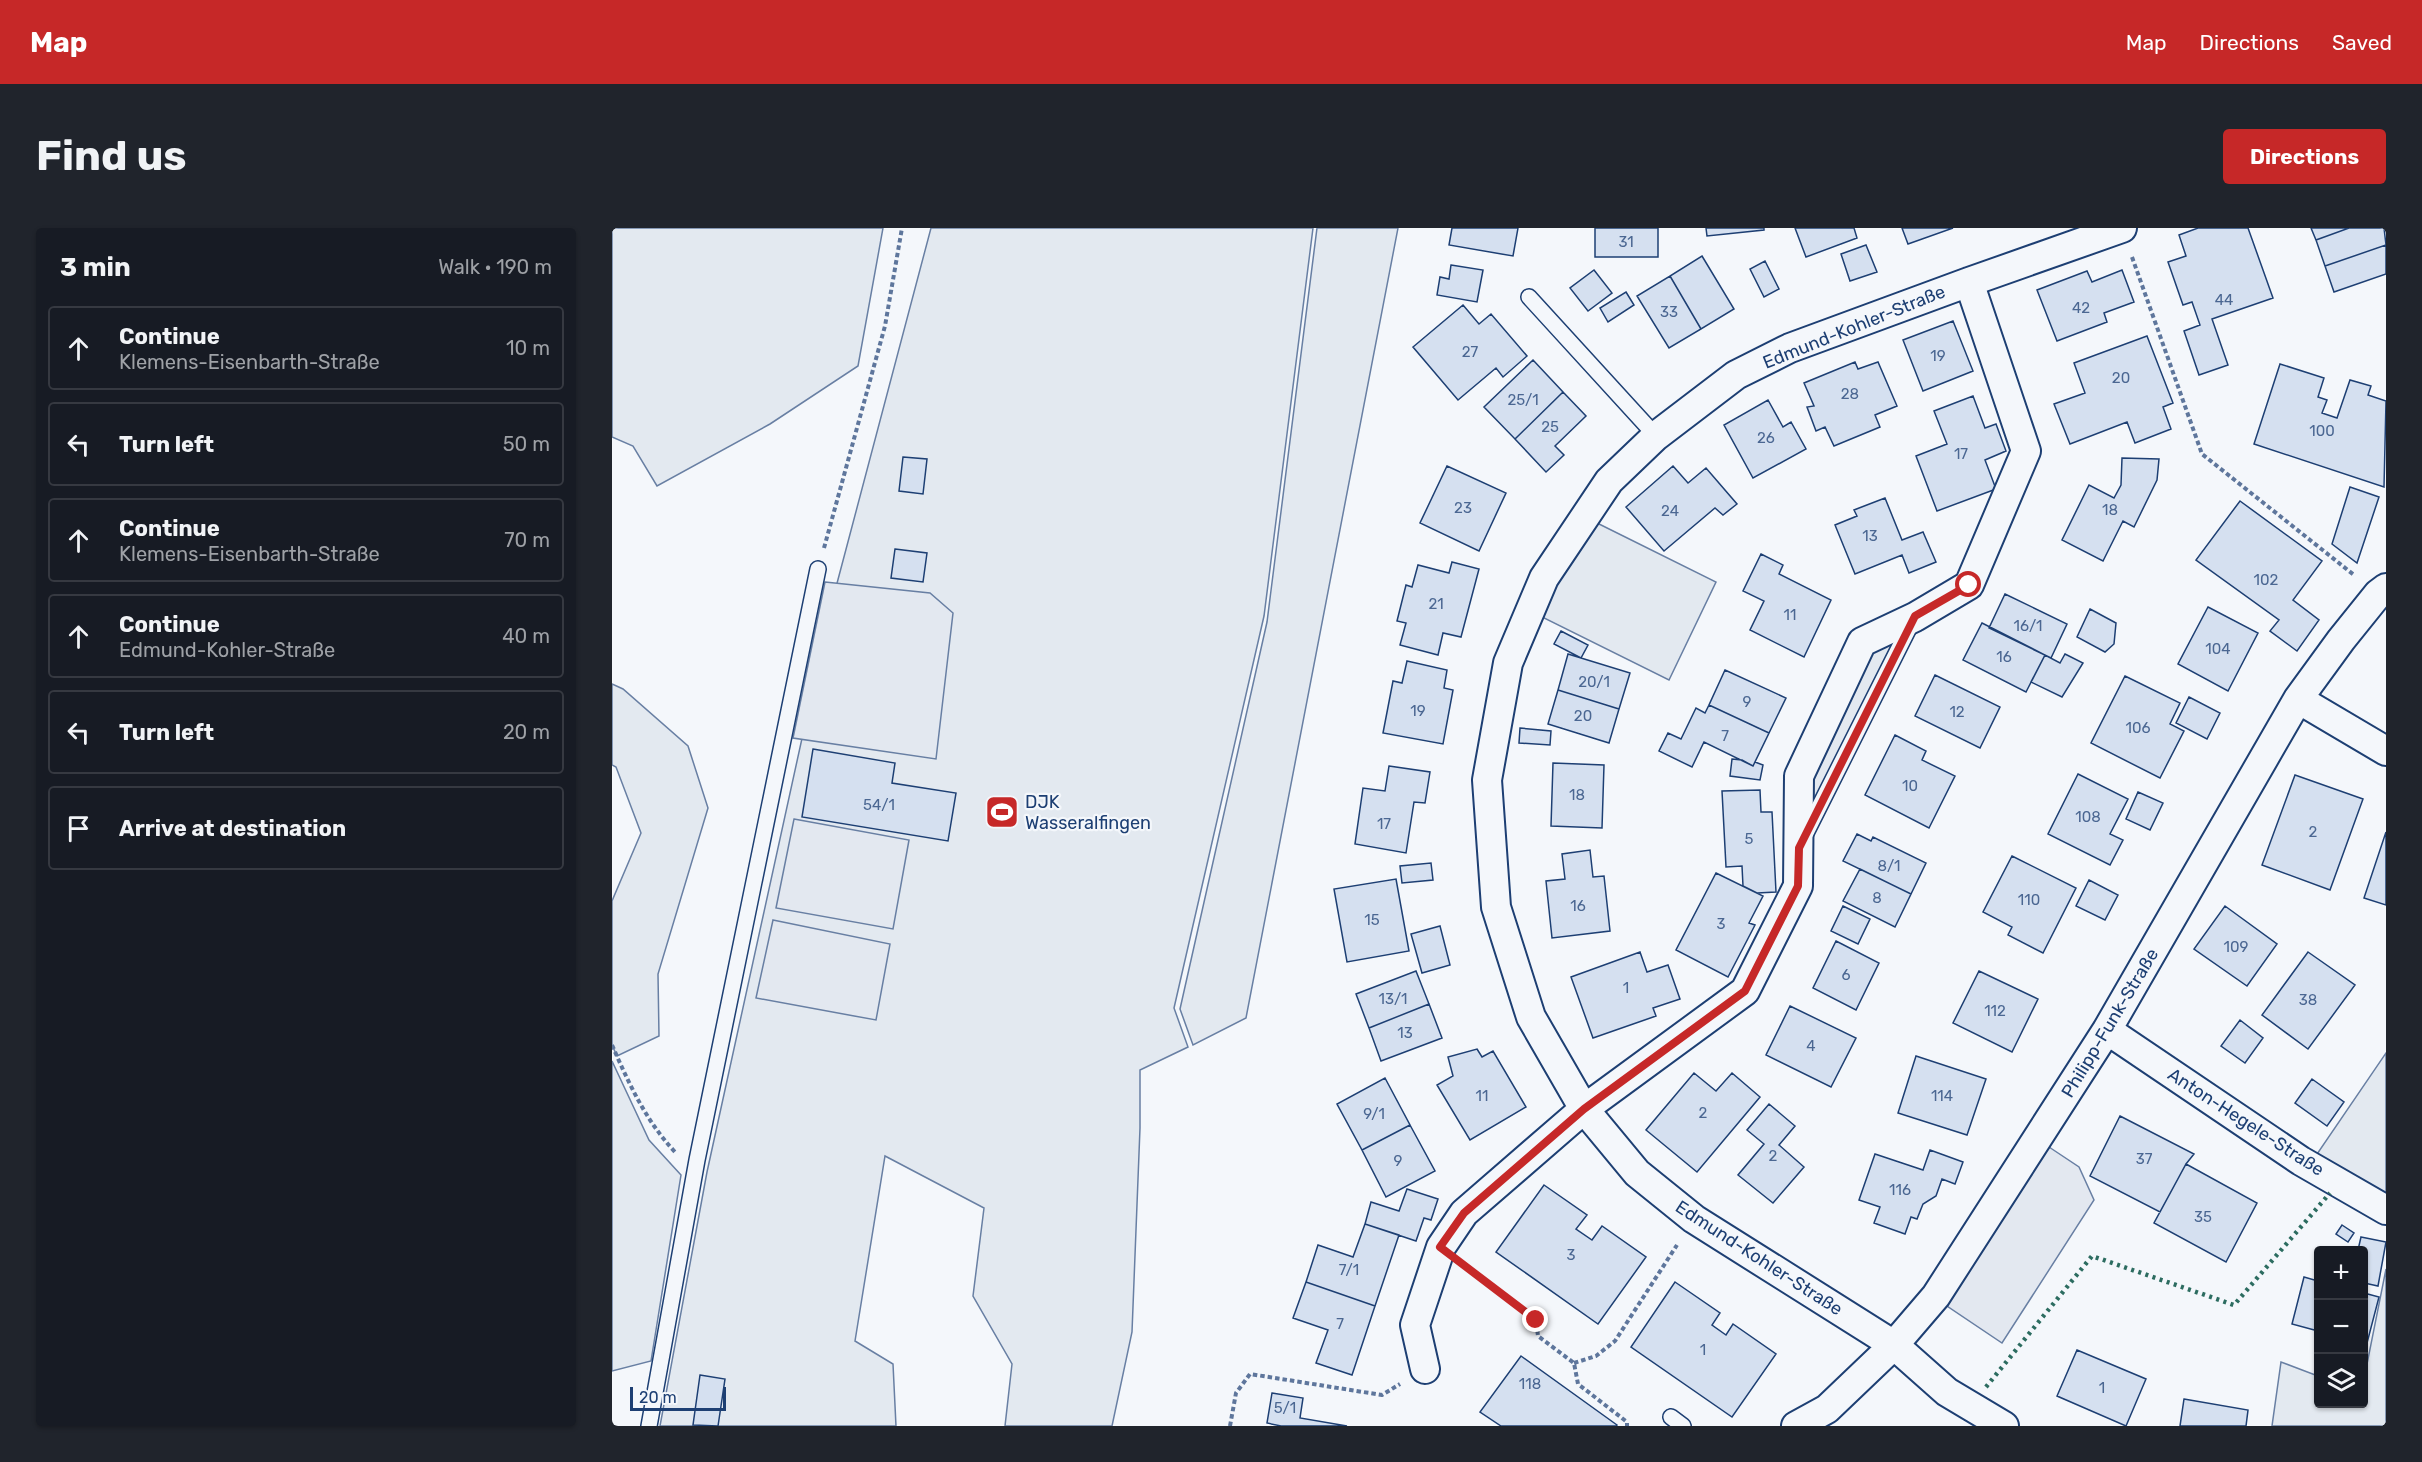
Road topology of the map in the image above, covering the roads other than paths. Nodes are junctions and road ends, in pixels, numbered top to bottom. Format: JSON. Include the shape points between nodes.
{"nodes":[{"id":1,"x":2122,"y":228,"type":"edge"},
{"id":2,"x":1969,"y":282,"type":"junction"},
{"id":3,"x":1529,"y":297,"type":"dead end"},
{"id":4,"x":1656,"y":436,"type":"junction"},
{"id":5,"x":818,"y":569,"type":"road end"},
{"id":6,"x":2382,"y":591,"type":"edge"},
{"id":7,"x":2298,"y":699,"type":"junction"},
{"id":8,"x":2386,"y":751,"type":"edge"},
{"id":9,"x":2108,"y":1030,"type":"junction"},
{"id":10,"x":1584,"y":1109,"type":"junction"},
{"id":11,"x":2386,"y":1210,"type":"edge"},
{"id":12,"x":1894,"y":1345,"type":"junction"},
{"id":13,"x":1425,"y":1369,"type":"road end"},
{"id":14,"x":650,"y":1426,"type":"edge"},
{"id":15,"x":1796,"y":1426,"type":"edge"},
{"id":16,"x":2004,"y":1426,"type":"edge"}],
"edges":[{"from":1,"to":2,"type":"street","name":"Edmund-Kohler-Straße"},
{"from":2,"to":4,"type":"street","name":"Edmund-Kohler-Straße","via":[[1781,353],[1736,375]]},
{"from":2,"to":10,"type":"street","via":[[2026,451],[1969,585],[1863,642],[1799,776],[1798,886],[1745,991]]},
{"from":3,"to":4,"type":"lane"},
{"from":4,"to":10,"type":"street","name":"Edmund-Kohler-Straße","via":[[1610,481],[1544,578],[1508,663],[1486,780],[1496,907],[1531,1017]]},
{"from":5,"to":14,"type":"lane","via":[[695,1167]]},
{"from":6,"to":7,"type":"street","name":"Philipp-Funk-Straße"},
{"from":7,"to":8,"type":"street"},
{"from":7,"to":9,"type":"street","name":"Philipp-Funk-Straße"},
{"from":9,"to":11,"type":"street","name":"Anton-Hegele-Straße","via":[[2301,1161]]},
{"from":9,"to":12,"type":"street","name":"Philipp-Funk-Straße","via":[[1936,1296]]},
{"from":10,"to":12,"type":"street","name":"Edmund-Kohler-Straße","via":[[1637,1173],[1694,1219]]},
{"from":10,"to":13,"type":"street","via":[[1464,1213],[1440,1247],[1415,1325]]},
{"from":12,"to":15,"type":"street","name":"Philipp-Funk-Straße","via":[[1827,1408]]},
{"from":12,"to":16,"type":"street","name":"Edmund-Kohler-Straße","via":[[1947,1392]]}]}
